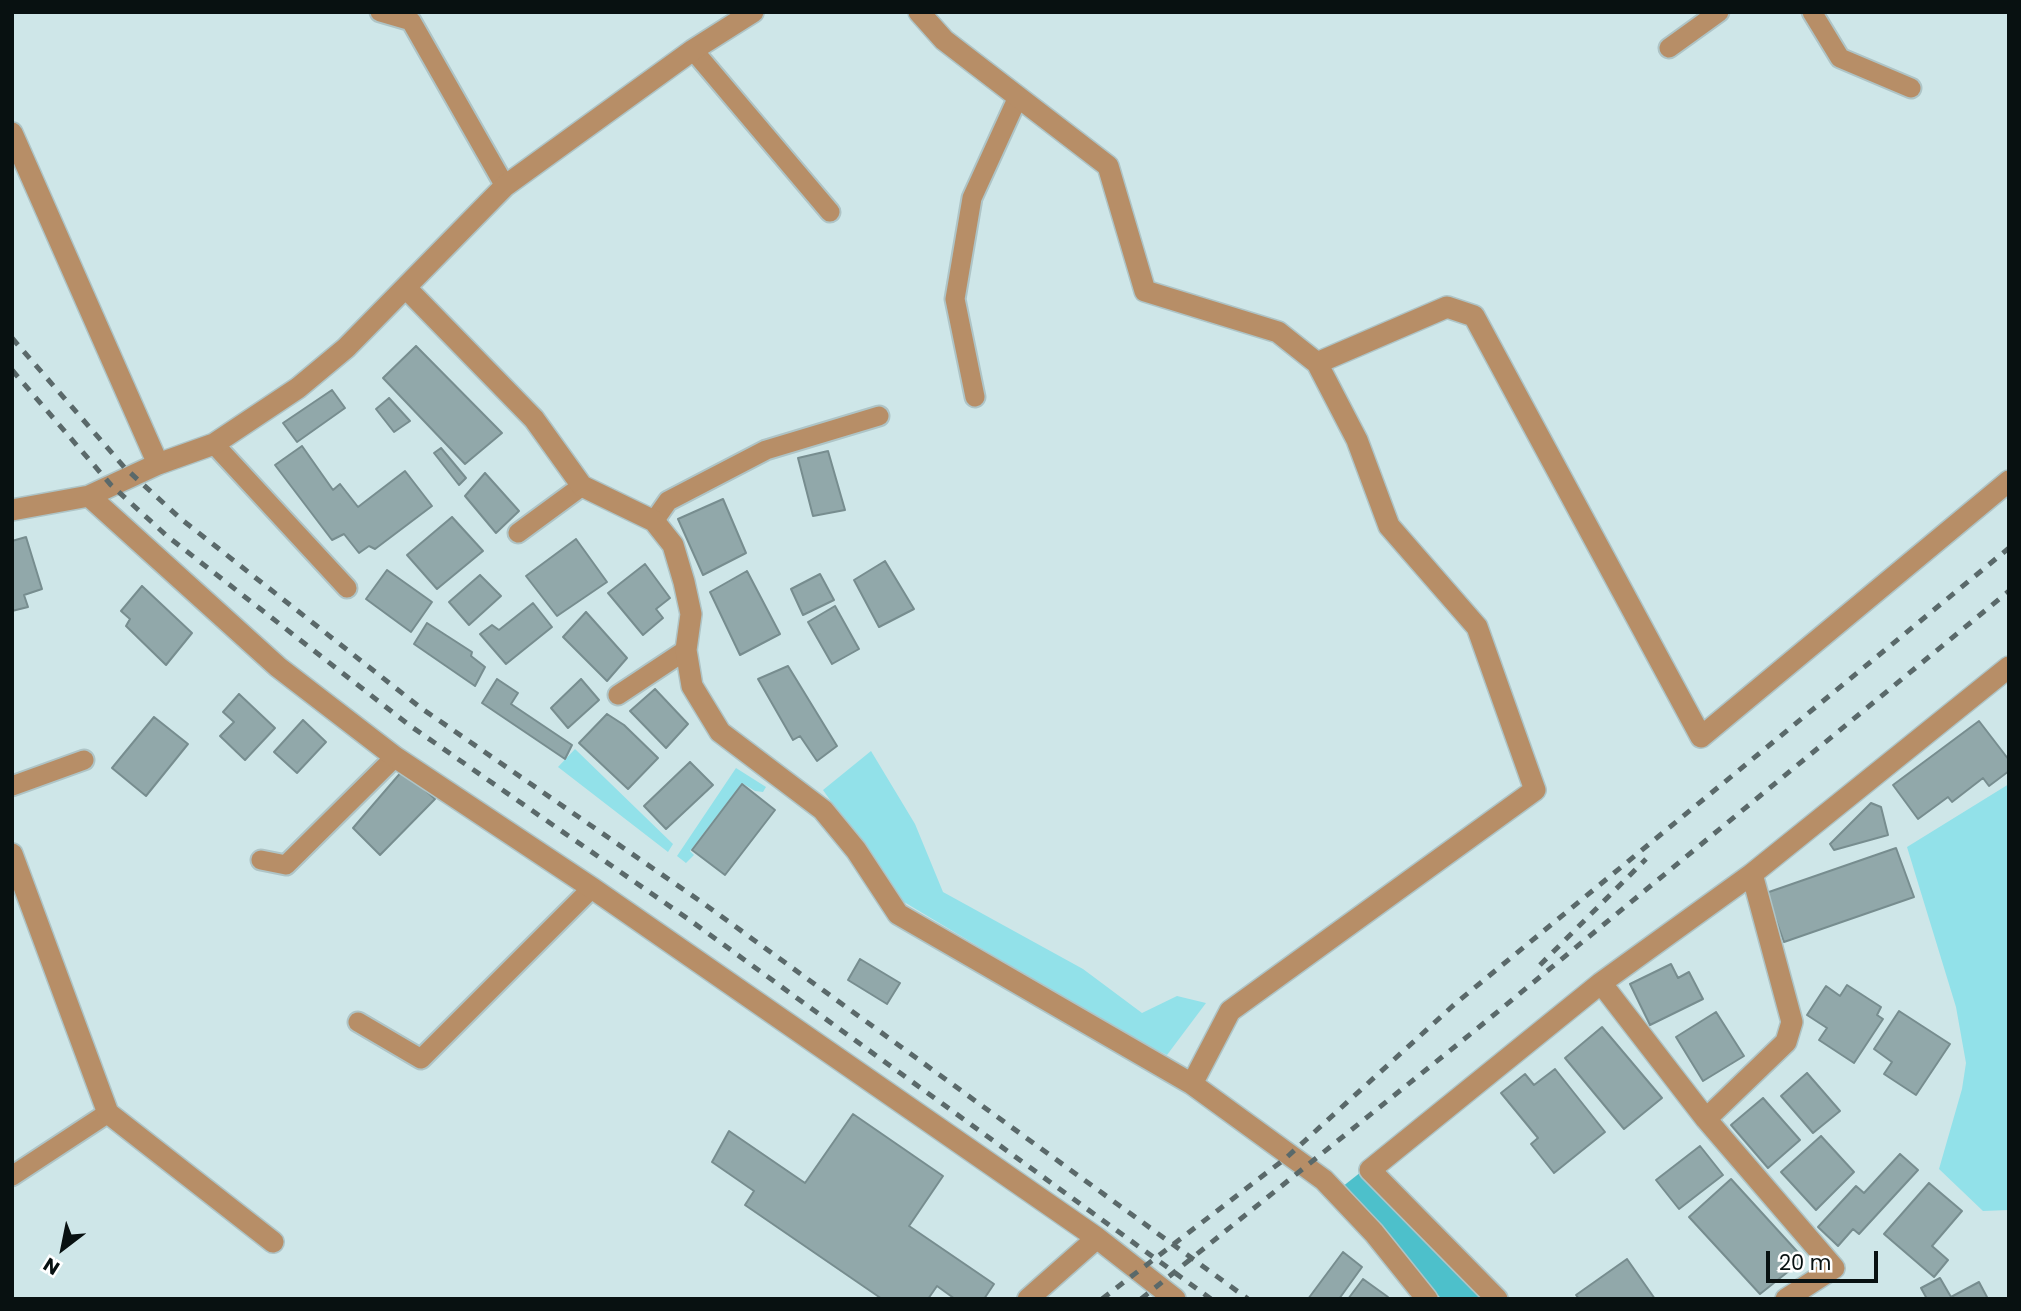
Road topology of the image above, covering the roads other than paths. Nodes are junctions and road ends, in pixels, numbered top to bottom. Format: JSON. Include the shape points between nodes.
{"nodes":[{"id":1,"x":380,"y":12,"type":"edge"},
{"id":2,"x":919,"y":12,"type":"edge"},
{"id":3,"x":1719,"y":12,"type":"edge"},
{"id":4,"x":1812,"y":12,"type":"edge"},
{"id":5,"x":743,"y":15,"type":"edge"},
{"id":6,"x":410,"y":17,"type":"edge"},
{"id":7,"x":1669,"y":48,"type":"dead end"},
{"id":8,"x":693,"y":50,"type":"junction"},
{"id":9,"x":1911,"y":88,"type":"dead end"},
{"id":10,"x":1018,"y":97,"type":"junction"},
{"id":11,"x":12,"y":132,"type":"edge"},
{"id":12,"x":505,"y":186,"type":"junction"},
{"id":13,"x":830,"y":212,"type":"dead end"},
{"id":14,"x":405,"y":288,"type":"junction"},
{"id":15,"x":1317,"y":363,"type":"junction"},
{"id":16,"x":975,"y":397,"type":"dead end"},
{"id":17,"x":879,"y":416,"type":"dead end"},
{"id":18,"x":214,"y":444,"type":"junction"},
{"id":19,"x":158,"y":464,"type":"junction"},
{"id":20,"x":2009,"y":481,"type":"edge"},
{"id":21,"x":582,"y":486,"type":"junction"},
{"id":22,"x":89,"y":496,"type":"junction"},
{"id":23,"x":12,"y":510,"type":"edge"},
{"id":24,"x":654,"y":521,"type":"junction"},
{"id":25,"x":518,"y":533,"type":"dead end"},
{"id":26,"x":347,"y":588,"type":"dead end"},
{"id":27,"x":686,"y":650,"type":"junction"},
{"id":28,"x":2009,"y":667,"type":"edge"},
{"id":29,"x":618,"y":695,"type":"dead end"},
{"id":30,"x":395,"y":757,"type":"junction"},
{"id":31,"x":84,"y":760,"type":"dead end"},
{"id":32,"x":12,"y":786,"type":"edge"},
{"id":33,"x":12,"y":854,"type":"edge"},
{"id":34,"x":261,"y":860,"type":"dead end"},
{"id":35,"x":1752,"y":874,"type":"junction"},
{"id":36,"x":592,"y":888,"type":"junction"},
{"id":37,"x":1601,"y":983,"type":"junction"},
{"id":38,"x":358,"y":1022,"type":"dead end"},
{"id":39,"x":1192,"y":1084,"type":"junction"},
{"id":40,"x":107,"y":1113,"type":"junction"},
{"id":41,"x":1706,"y":1119,"type":"junction"},
{"id":42,"x":12,"y":1176,"type":"edge"},
{"id":43,"x":1097,"y":1238,"type":"junction"},
{"id":44,"x":273,"y":1242,"type":"dead end"},
{"id":45,"x":1028,"y":1299,"type":"edge"},
{"id":46,"x":1175,"y":1299,"type":"edge"},
{"id":47,"x":1427,"y":1299,"type":"edge"},
{"id":48,"x":1497,"y":1299,"type":"edge"},
{"id":49,"x":1786,"y":1299,"type":"edge"}],
"edges":[{"from":1,"to":6,"type":"lane"},
{"from":2,"to":10,"type":"street","via":[[944,40]]},
{"from":3,"to":7,"type":"lane"},
{"from":4,"to":9,"type":"lane","via":[[1840,58]]},
{"from":5,"to":8,"type":"street"},
{"from":6,"to":12,"type":"lane"},
{"from":8,"to":12,"type":"street"},
{"from":8,"to":13,"type":"lane"},
{"from":10,"to":15,"type":"street","via":[[1108,166],[1145,291],[1278,332]]},
{"from":10,"to":16,"type":"lane","via":[[971,198],[955,299]]},
{"from":11,"to":19,"type":"street"},
{"from":12,"to":14,"type":"street"},
{"from":14,"to":18,"type":"street","via":[[298,388]]},
{"from":14,"to":21,"type":"street","via":[[534,419]]},
{"from":15,"to":20,"type":"street","via":[[1447,307],[1474,316],[1701,737]]},
{"from":15,"to":39,"type":"street","via":[[1357,440],[1390,526],[1477,627],[1535,790],[1230,1012]]},
{"from":17,"to":24,"type":"lane","via":[[765,450],[668,501]]},
{"from":18,"to":19,"type":"street"},
{"from":18,"to":26,"type":"lane"},
{"from":19,"to":22,"type":"street"},
{"from":21,"to":24,"type":"street"},
{"from":21,"to":25,"type":"lane"},
{"from":22,"to":23,"type":"street"},
{"from":22,"to":30,"type":"street","via":[[278,667]]},
{"from":24,"to":27,"type":"street","via":[[673,545],[684,582],[691,614]]},
{"from":27,"to":29,"type":"lane"},
{"from":27,"to":39,"type":"street","via":[[692,686],[720,732],[823,810],[898,914]]},
{"from":28,"to":35,"type":"street"},
{"from":30,"to":34,"type":"lane","via":[[286,865]]},
{"from":30,"to":36,"type":"street"},
{"from":31,"to":32,"type":"lane"},
{"from":33,"to":40,"type":"street"},
{"from":35,"to":37,"type":"street"},
{"from":35,"to":41,"type":"street","via":[[1792,1022],[1786,1042]]},
{"from":36,"to":38,"type":"lane","via":[[421,1059]]},
{"from":36,"to":43,"type":"street"},
{"from":37,"to":41,"type":"street"},
{"from":37,"to":48,"type":"street","via":[[1370,1170]]},
{"from":39,"to":47,"type":"street","via":[[1324,1180]]},
{"from":40,"to":42,"type":"lane"},
{"from":40,"to":44,"type":"street"},
{"from":41,"to":49,"type":"street","via":[[1834,1268]]},
{"from":43,"to":45,"type":"street"},
{"from":43,"to":46,"type":"street"}]}
